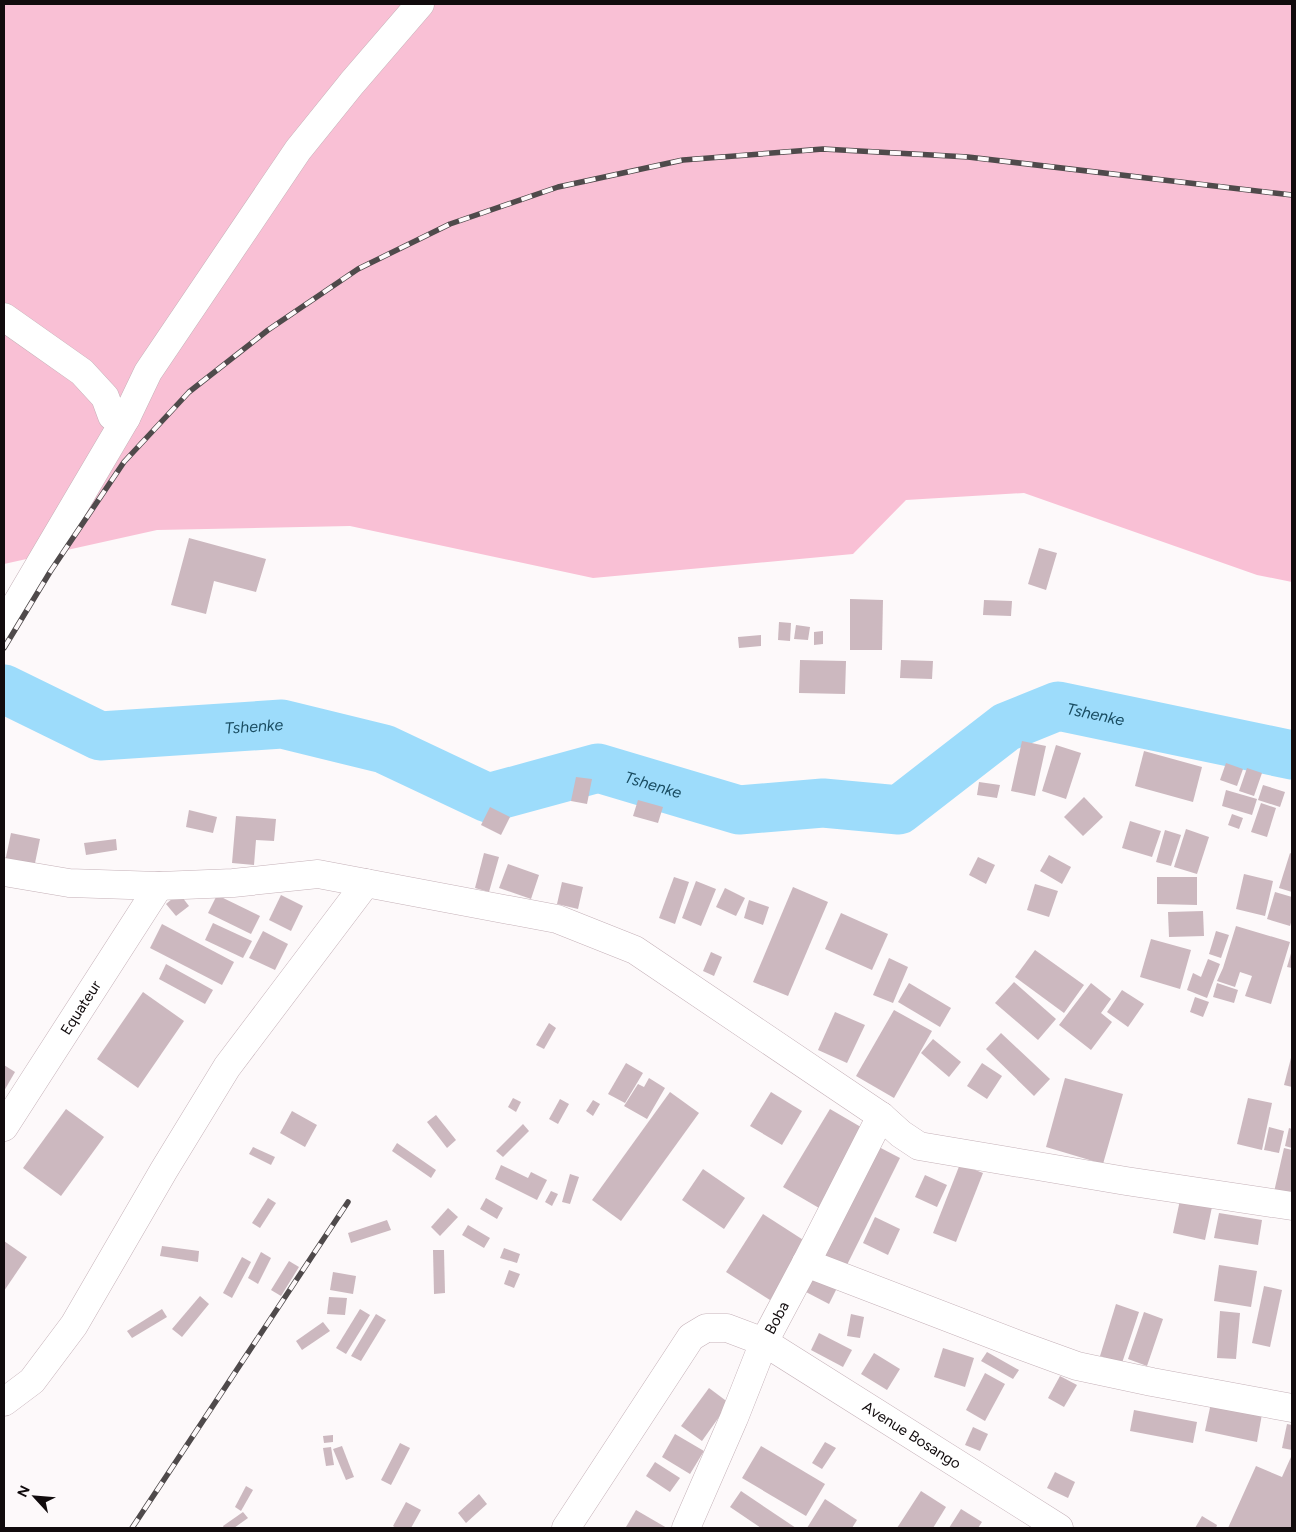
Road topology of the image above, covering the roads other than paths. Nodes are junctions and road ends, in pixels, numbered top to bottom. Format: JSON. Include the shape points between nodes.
{"nodes":[{"id":1,"x":420,"y":4,"type":"edge"},
{"id":2,"x":4,"y":317,"type":"edge"},
{"id":3,"x":126,"y":418,"type":"junction"},
{"id":4,"x":4,"y":625,"type":"edge"},
{"id":5,"x":4,"y":872,"type":"edge"},
{"id":6,"x":366,"y":883,"type":"junction"},
{"id":7,"x":159,"y":886,"type":"junction"},
{"id":8,"x":881,"y":1116,"type":"junction"},
{"id":9,"x":4,"y":1127,"type":"edge"},
{"id":10,"x":1292,"y":1206,"type":"edge"},
{"id":11,"x":806,"y":1263,"type":"junction"},
{"id":12,"x":764,"y":1342,"type":"junction"},
{"id":13,"x":4,"y":1402,"type":"edge"},
{"id":14,"x":1292,"y":1408,"type":"edge"},
{"id":15,"x":566,"y":1528,"type":"edge"},
{"id":16,"x":686,"y":1528,"type":"edge"},
{"id":17,"x":1059,"y":1528,"type":"edge"}],
"edges":[{"from":1,"to":3,"type":"street","via":[[298,150],[148,372]]},
{"from":2,"to":3,"type":"street","via":[[82,372],[105,397],[112,416]]},
{"from":3,"to":4,"type":"street"},
{"from":5,"to":7,"type":"street","via":[[69,883]]},
{"from":6,"to":7,"type":"street","via":[[318,874],[233,883]]},
{"from":6,"to":8,"type":"street","via":[[557,919],[635,950]]},
{"from":6,"to":13,"type":"street","via":[[227,1067],[74,1325],[32,1381]]},
{"from":7,"to":9,"type":"street","name":"Equateur"},
{"from":8,"to":10,"type":"street","via":[[920,1146]]},
{"from":8,"to":11,"type":"street","name":"Boba"},
{"from":11,"to":12,"type":"street","name":"Boba"},
{"from":11,"to":14,"type":"street","via":[[1077,1366]]},
{"from":12,"to":15,"type":"street","name":"Avenue Bosango","via":[[727,1328],[706,1328],[691,1337]]},
{"from":12,"to":16,"type":"street","name":"Boba"},
{"from":12,"to":17,"type":"street","name":"Avenue Bosango"}]}
